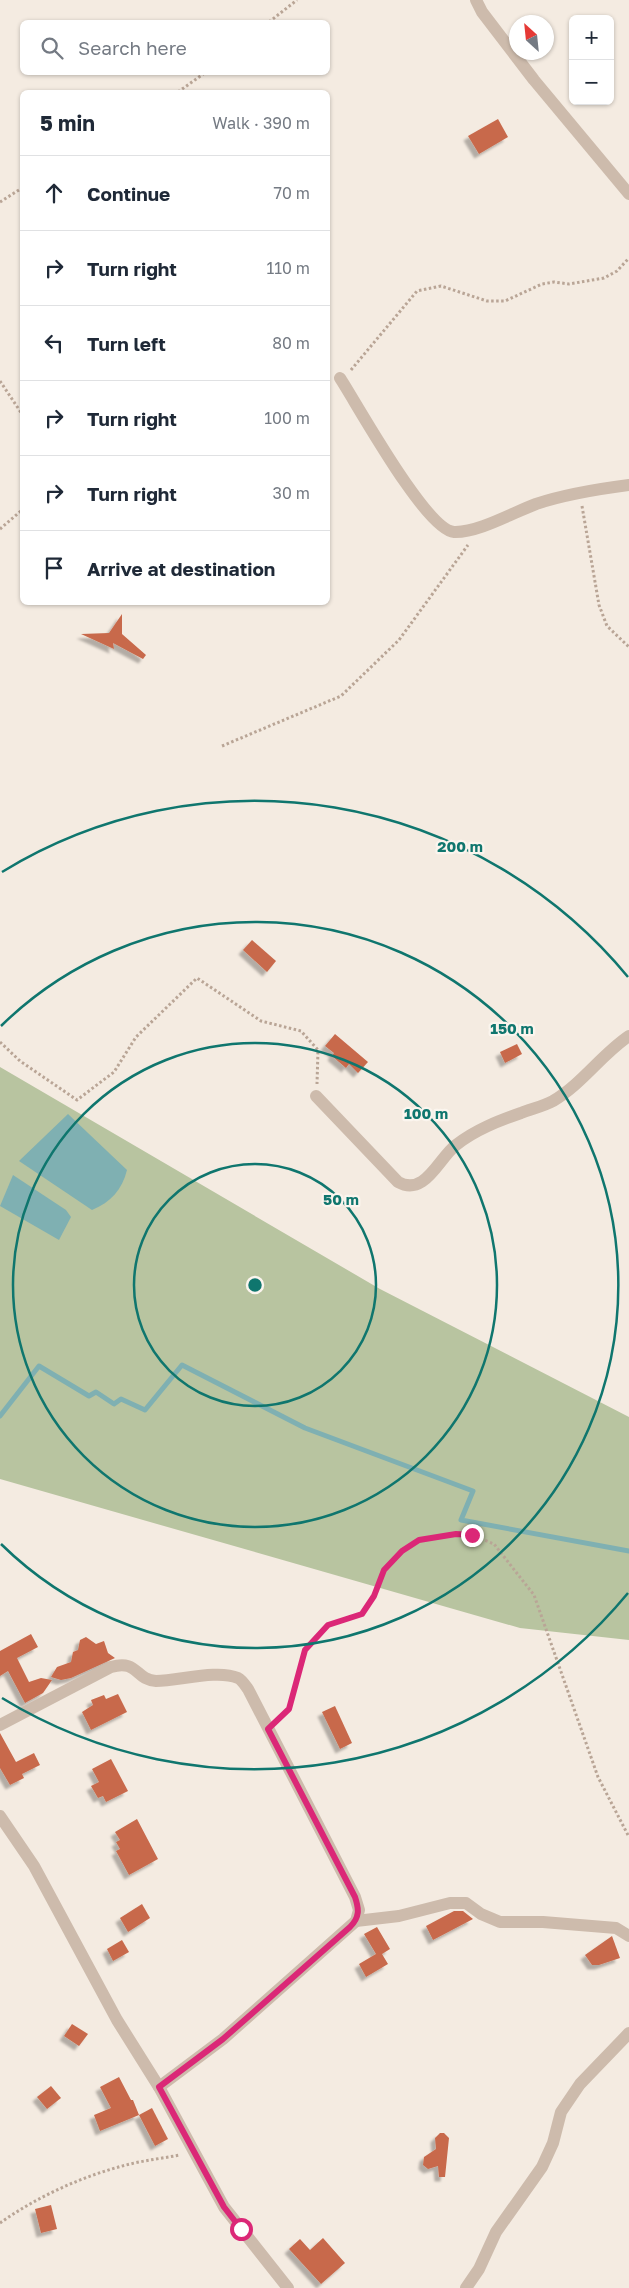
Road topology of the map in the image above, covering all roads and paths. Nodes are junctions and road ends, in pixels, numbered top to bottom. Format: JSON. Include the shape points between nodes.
{"nodes":[{"id":1,"x":297,"y":0,"type":"edge"},
{"id":2,"x":476,"y":0,"type":"edge"},
{"id":3,"x":272,"y":20,"type":"edge"},
{"id":4,"x":202,"y":75,"type":"edge"},
{"id":5,"x":181,"y":90,"type":"edge"},
{"id":6,"x":20,"y":189,"type":"edge"},
{"id":7,"x":629,"y":194,"type":"edge"},
{"id":8,"x":0,"y":202,"type":"edge"},
{"id":9,"x":629,"y":258,"type":"edge"},
{"id":10,"x":340,"y":378,"type":"joint"},
{"id":11,"x":0,"y":381,"type":"edge"},
{"id":12,"x":20,"y":411,"type":"edge"},
{"id":13,"x":629,"y":485,"type":"edge"},
{"id":14,"x":579,"y":494,"type":"junction"},
{"id":15,"x":20,"y":512,"type":"edge"},
{"id":16,"x":0,"y":529,"type":"edge"},
{"id":17,"x":476,"y":539,"type":"dead end"},
{"id":18,"x":629,"y":647,"type":"edge"},
{"id":19,"x":222,"y":746,"type":"dead end"},
{"id":20,"x":629,"y":1036,"type":"edge"},
{"id":21,"x":0,"y":1042,"type":"edge"},
{"id":22,"x":316,"y":1096,"type":"joint"},
{"id":23,"x":0,"y":1725,"type":"edge"},
{"id":24,"x":268,"y":1729,"type":"junction"},
{"id":25,"x":0,"y":1816,"type":"edge"},
{"id":26,"x":629,"y":1837,"type":"edge"},
{"id":27,"x":356,"y":1921,"type":"junction"},
{"id":28,"x":629,"y":1936,"type":"edge"},
{"id":29,"x":629,"y":2033,"type":"edge"},
{"id":30,"x":159,"y":2087,"type":"junction"},
{"id":31,"x":193,"y":2152,"type":"junction"},
{"id":32,"x":0,"y":2223,"type":"edge"},
{"id":33,"x":288,"y":2288,"type":"edge"},
{"id":34,"x":466,"y":2288,"type":"edge"}],
"edges":[{"from":1,"to":3,"type":"path"},
{"from":2,"to":7,"type":"street","via":[[534,80]]},
{"from":4,"to":5,"type":"path"},
{"from":6,"to":8,"type":"path"},
{"from":9,"to":10,"type":"path","via":[[617,271],[604,278],[570,284],[542,284],[505,301],[487,302],[441,286],[417,290],[356,366]]},
{"from":10,"to":14,"type":"street","via":[[415,497],[437,522],[451,532],[507,517],[536,504]]},
{"from":11,"to":12,"type":"path"},
{"from":13,"to":14,"type":"street"},
{"from":14,"to":18,"type":"path","via":[[599,605],[607,626]]},
{"from":15,"to":16,"type":"path"},
{"from":17,"to":19,"type":"path","via":[[468,545],[399,640],[340,696]]},
{"from":20,"to":22,"type":"street","via":[[554,1100],[492,1123],[456,1145],[427,1179],[416,1186],[398,1182]]},
{"from":21,"to":22,"type":"path","via":[[20,1061],[77,1100],[114,1072],[136,1037],[197,978],[261,1021],[300,1030],[318,1050]]},
{"from":23,"to":24,"type":"street","via":[[122,1664],[154,1681],[212,1676],[240,1678]]},
{"from":24,"to":26,"type":"path","via":[[289,1709],[305,1650],[328,1625],[362,1614],[374,1596],[384,1570],[402,1551],[419,1540],[472,1535],[494,1544],[534,1595],[598,1777]]},
{"from":24,"to":27,"type":"street","via":[[355,1897],[359,1910]]},
{"from":25,"to":30,"type":"street","via":[[34,1866],[117,2020]]},
{"from":27,"to":28,"type":"street","via":[[400,1916],[450,1902],[466,1903],[500,1922],[610,1928]]},
{"from":27,"to":30,"type":"street","via":[[223,2039]]},
{"from":29,"to":34,"type":"street","via":[[580,2084],[561,2112],[553,2143],[542,2167],[496,2232]]},
{"from":30,"to":31,"type":"street"},
{"from":31,"to":32,"type":"path","via":[[130,2164],[62,2187],[25,2205]]},
{"from":31,"to":33,"type":"street","via":[[224,2207]]}]}
